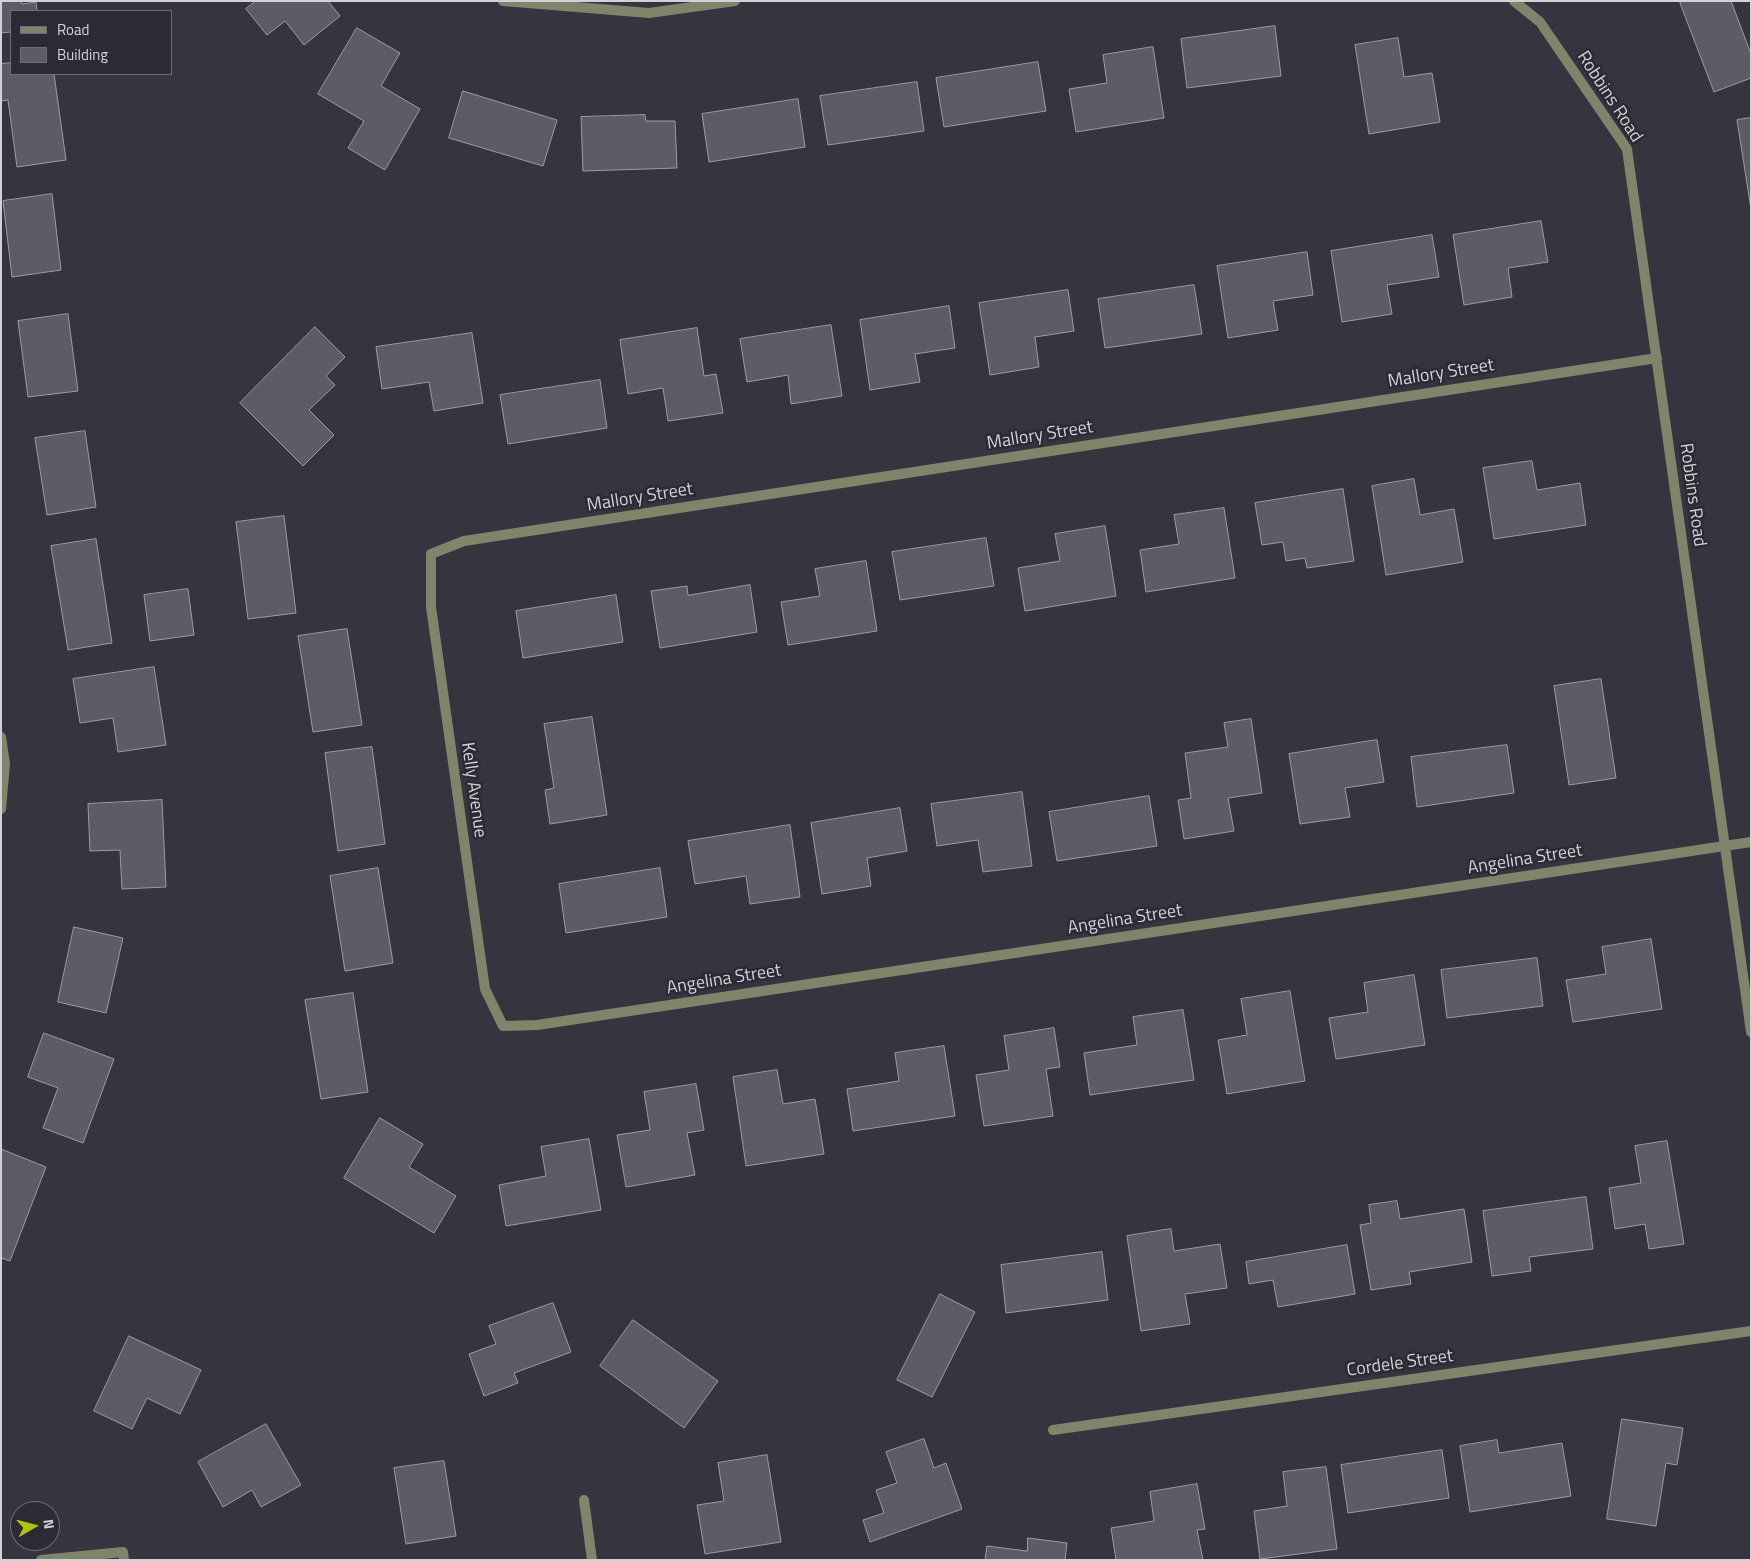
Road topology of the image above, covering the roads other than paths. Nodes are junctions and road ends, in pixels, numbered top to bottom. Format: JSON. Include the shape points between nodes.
{"nodes":[{"id":1,"x":503,"y":1,"type":"edge"},
{"id":2,"x":735,"y":1,"type":"edge"},
{"id":3,"x":1514,"y":1,"type":"edge"},
{"id":4,"x":1657,"y":358,"type":"junction"},
{"id":5,"x":431,"y":554,"type":"joint"},
{"id":6,"x":1,"y":737,"type":"edge"},
{"id":7,"x":1,"y":809,"type":"edge"},
{"id":8,"x":1751,"y":842,"type":"edge"},
{"id":9,"x":1725,"y":846,"type":"junction"},
{"id":10,"x":503,"y":1026,"type":"joint"},
{"id":11,"x":1751,"y":1032,"type":"edge"},
{"id":12,"x":1751,"y":1331,"type":"edge"},
{"id":13,"x":1053,"y":1430,"type":"dead end"},
{"id":14,"x":584,"y":1500,"type":"dead end"},
{"id":15,"x":123,"y":1556,"type":"edge"},
{"id":16,"x":41,"y":1560,"type":"edge"},
{"id":17,"x":592,"y":1560,"type":"edge"}],
"edges":[{"from":1,"to":2,"type":"street","via":[[650,13]]},
{"from":3,"to":4,"type":"street","name":"Robbins Road","via":[[1540,22],[1627,149]]},
{"from":4,"to":5,"type":"street","name":"Mallory Street","via":[[464,541]]},
{"from":4,"to":9,"type":"street","name":"Robbins Road"},
{"from":5,"to":10,"type":"street","name":"Kelly Avenue","via":[[431,607],[484,989]]},
{"from":6,"to":7,"type":"street","via":[[5,764]]},
{"from":8,"to":9,"type":"street","name":"Angelina Street"},
{"from":9,"to":10,"type":"street","name":"Angelina Street","via":[[557,1022]]},
{"from":9,"to":11,"type":"street","name":"Robbins Road"},
{"from":12,"to":13,"type":"street","name":"Cordele Street"},
{"from":14,"to":17,"type":"street"},
{"from":15,"to":16,"type":"street"}]}
